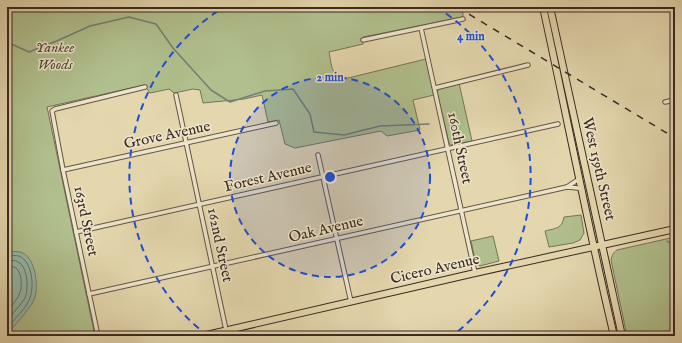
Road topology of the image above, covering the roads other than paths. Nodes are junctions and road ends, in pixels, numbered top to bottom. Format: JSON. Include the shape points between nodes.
{"nodes":[{"id":1,"x":543,"y":7,"type":"edge"},
{"id":2,"x":550,"y":7,"type":"edge"},
{"id":3,"x":463,"y":19,"type":"dead end"},
{"id":4,"x":421,"y":28,"type":"junction"},
{"id":5,"x":362,"y":40,"type":"dead end"},
{"id":6,"x":528,"y":65,"type":"dead end"},
{"id":7,"x":145,"y":87,"type":"dead end"},
{"id":8,"x":434,"y":88,"type":"junction"},
{"id":9,"x":176,"y":95,"type":"dead end"},
{"id":10,"x":675,"y":100,"type":"edge"},
{"id":11,"x":665,"y":102,"type":"dead end"},
{"id":12,"x":276,"y":123,"type":"dead end"},
{"id":13,"x":558,"y":124,"type":"dead end"},
{"id":14,"x":186,"y":143,"type":"junction"},
{"id":15,"x":448,"y":150,"type":"junction"},
{"id":16,"x":318,"y":155,"type":"dead end"},
{"id":17,"x":62,"y":170,"type":"junction"},
{"id":18,"x":323,"y":177,"type":"junction"},
{"id":19,"x":579,"y":179,"type":"junction"},
{"id":20,"x":567,"y":187,"type":"junction"},
{"id":21,"x":581,"y":189,"type":"junction"},
{"id":22,"x":199,"y":205,"type":"junction"},
{"id":23,"x":461,"y":211,"type":"junction"},
{"id":24,"x":675,"y":229,"type":"edge"},
{"id":25,"x":76,"y":232,"type":"junction"},
{"id":26,"x":337,"y":239,"type":"junction"},
{"id":27,"x":602,"y":246,"type":"junction"},
{"id":28,"x":594,"y":248,"type":"junction"},
{"id":29,"x":212,"y":267,"type":"junction"},
{"id":30,"x":475,"y":274,"type":"junction"},
{"id":31,"x":89,"y":294,"type":"junction"},
{"id":32,"x":351,"y":302,"type":"junction"},
{"id":33,"x":226,"y":330,"type":"junction"},
{"id":34,"x":98,"y":336,"type":"edge"},
{"id":35,"x":202,"y":336,"type":"edge"},
{"id":36,"x":614,"y":336,"type":"edge"},
{"id":37,"x":622,"y":336,"type":"edge"}],
"edges":[{"from":1,"to":19,"type":"main road","name":"West 159th Street"},
{"from":2,"to":27,"type":"main road","name":"West 159th Street"},
{"from":3,"to":4,"type":"street"},
{"from":4,"to":5,"type":"street"},
{"from":4,"to":8,"type":"street","name":"160th Street"},
{"from":6,"to":8,"type":"street"},
{"from":7,"to":17,"type":"street","name":"163rd Street","via":[[52,111]]},
{"from":8,"to":15,"type":"street","name":"160th Street"},
{"from":9,"to":14,"type":"street","name":"162nd Street"},
{"from":10,"to":11,"type":"street"},
{"from":12,"to":14,"type":"street","name":"Grove Avenue"},
{"from":13,"to":15,"type":"street","name":"Forest Avenue"},
{"from":14,"to":17,"type":"street","name":"Grove Avenue"},
{"from":14,"to":22,"type":"street","name":"162nd Street"},
{"from":15,"to":18,"type":"street","name":"Forest Avenue"},
{"from":15,"to":23,"type":"street","name":"160th Street"},
{"from":16,"to":18,"type":"street"},
{"from":17,"to":25,"type":"street","name":"163rd Street"},
{"from":18,"to":22,"type":"street","name":"Forest Avenue"},
{"from":18,"to":26,"type":"street"},
{"from":19,"to":20,"type":"street","name":"Oak Avenue"},
{"from":19,"to":21,"type":"main road","name":"West 159th Street"},
{"from":20,"to":21,"type":"street","name":"Oak Avenue"},
{"from":20,"to":23,"type":"street","name":"Oak Avenue"},
{"from":21,"to":28,"type":"main road","name":"West 159th Street"},
{"from":22,"to":25,"type":"street","name":"Forest Avenue"},
{"from":22,"to":29,"type":"street","name":"162nd Street"},
{"from":23,"to":26,"type":"street","name":"Oak Avenue"},
{"from":23,"to":30,"type":"street","name":"160th Street"},
{"from":24,"to":27,"type":"main road","name":"Cicero Avenue"},
{"from":25,"to":31,"type":"street","name":"163rd Street"},
{"from":26,"to":29,"type":"street","name":"Oak Avenue"},
{"from":26,"to":32,"type":"street"},
{"from":27,"to":28,"type":"main road","name":"Cicero Avenue"},
{"from":27,"to":37,"type":"main road","name":"West 159th Street"},
{"from":28,"to":30,"type":"main road","name":"Cicero Avenue"},
{"from":28,"to":36,"type":"main road","name":"West 159th Street"},
{"from":29,"to":31,"type":"street","name":"Oak Avenue"},
{"from":29,"to":33,"type":"street","name":"162nd Street"},
{"from":30,"to":32,"type":"main road","name":"Cicero Avenue"},
{"from":31,"to":34,"type":"street","name":"163rd Street"},
{"from":32,"to":33,"type":"main road","name":"Cicero Avenue"},
{"from":33,"to":35,"type":"main road","name":"Cicero Avenue"}]}
